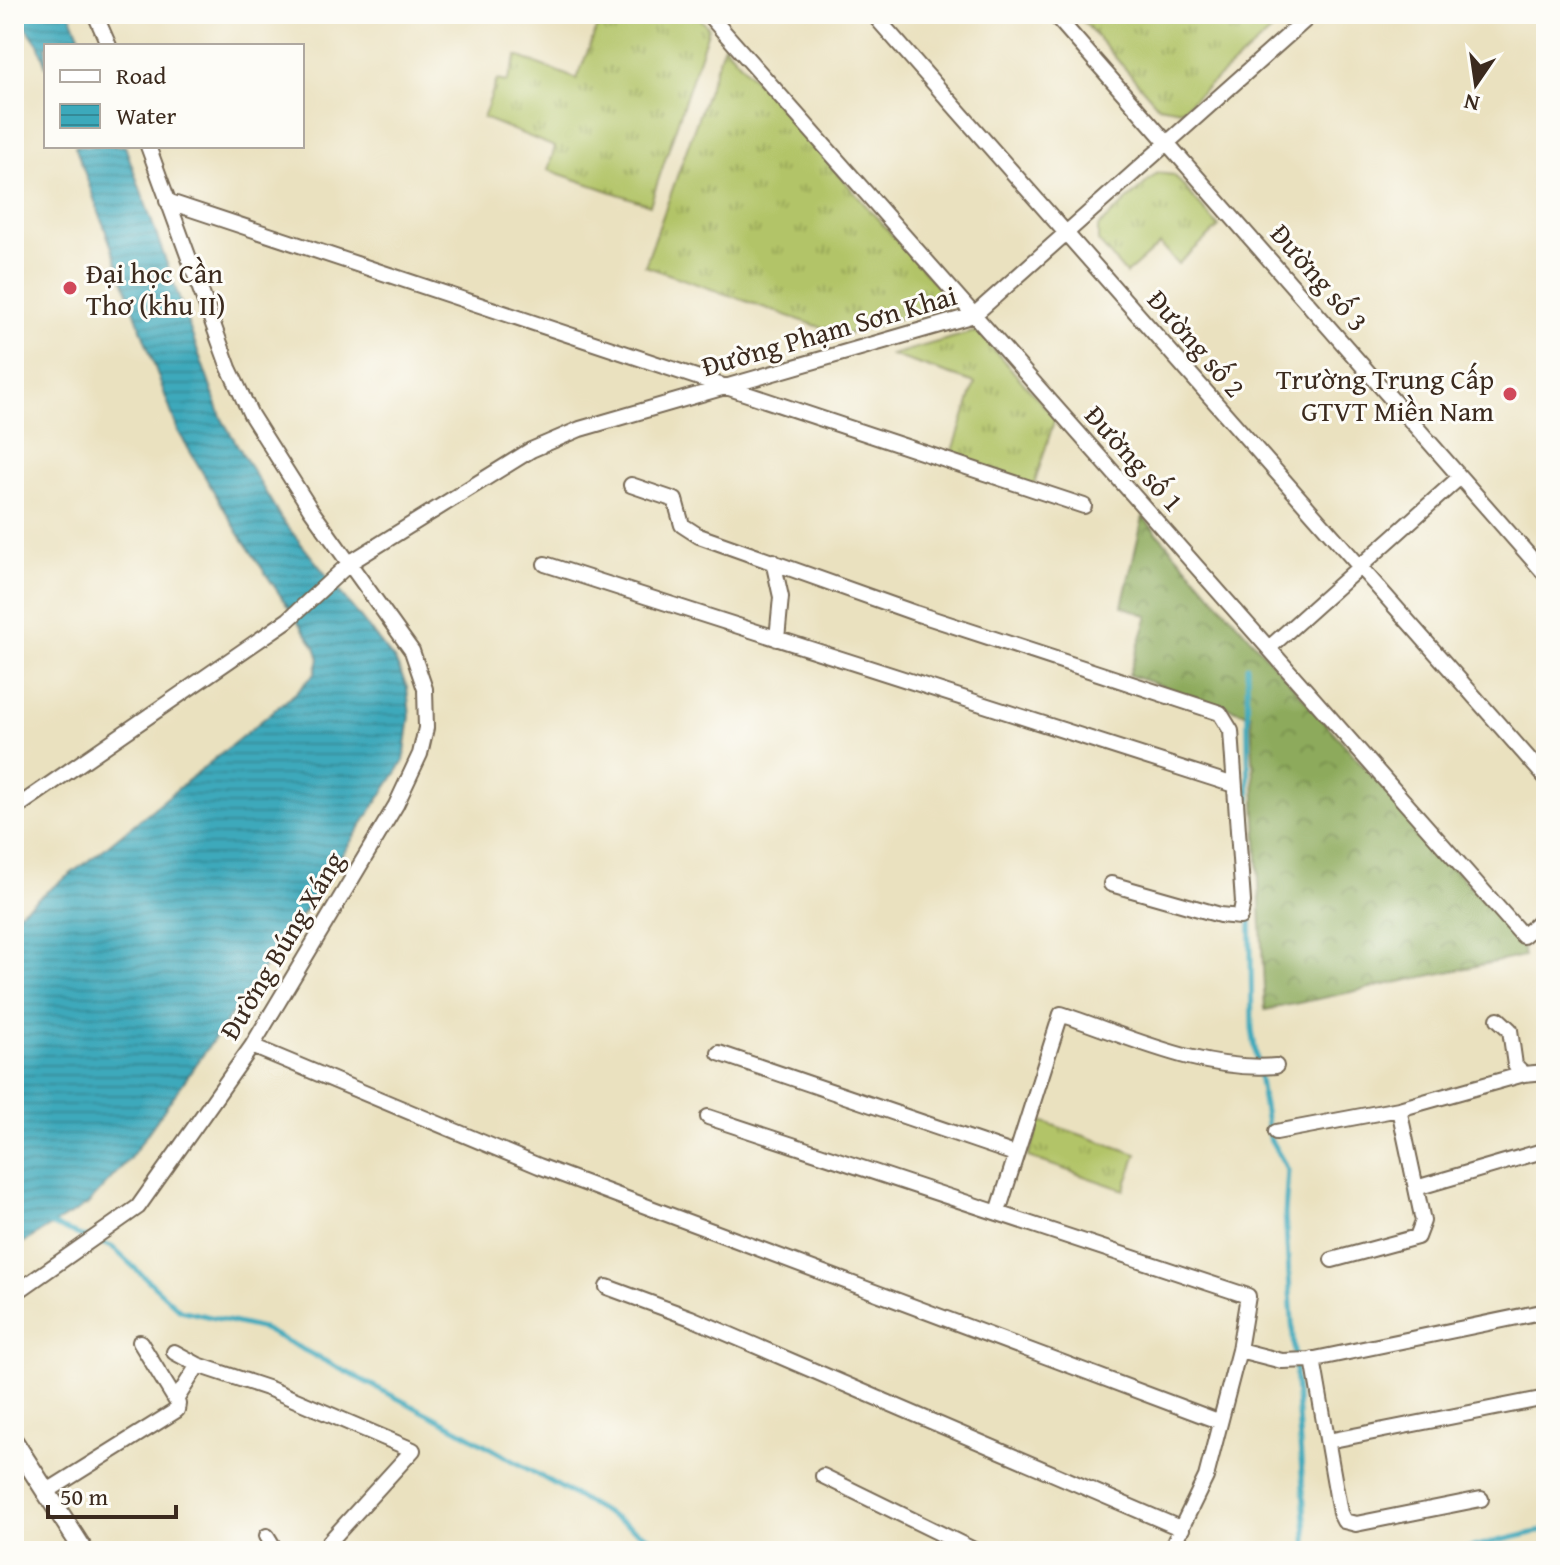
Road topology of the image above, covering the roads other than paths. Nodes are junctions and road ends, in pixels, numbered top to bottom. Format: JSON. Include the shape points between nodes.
{"nodes":[{"id":1,"x":95,"y":14,"type":"edge"},
{"id":2,"x":708,"y":14,"type":"edge"},
{"id":3,"x":873,"y":14,"type":"edge"},
{"id":4,"x":1054,"y":14,"type":"edge"},
{"id":5,"x":1312,"y":14,"type":"edge"},
{"id":6,"x":108,"y":44,"type":"edge"},
{"id":7,"x":1168,"y":143,"type":"junction"},
{"id":8,"x":149,"y":148,"type":"edge"},
{"id":9,"x":167,"y":201,"type":"junction"},
{"id":10,"x":1067,"y":235,"type":"junction"},
{"id":11,"x":974,"y":315,"type":"junction"},
{"id":12,"x":727,"y":387,"type":"junction"},
{"id":13,"x":1460,"y":477,"type":"junction"},
{"id":14,"x":631,"y":485,"type":"dead end"},
{"id":15,"x":1084,"y":506,"type":"dead end"},
{"id":16,"x":773,"y":561,"type":"junction"},
{"id":17,"x":545,"y":564,"type":"dead end"},
{"id":18,"x":1359,"y":567,"type":"junction"},
{"id":19,"x":345,"y":568,"type":"junction"},
{"id":20,"x":1546,"y":575,"type":"edge"},
{"id":21,"x":777,"y":639,"type":"junction"},
{"id":22,"x":1269,"y":648,"type":"junction"},
{"id":23,"x":1546,"y":778,"type":"edge"},
{"id":24,"x":1234,"y":785,"type":"junction"},
{"id":25,"x":14,"y":809,"type":"edge"},
{"id":26,"x":1111,"y":884,"type":"dead end"},
{"id":27,"x":1546,"y":915,"type":"edge"},
{"id":28,"x":1498,"y":1019,"type":"dead end"},
{"id":29,"x":252,"y":1046,"type":"junction"},
{"id":30,"x":719,"y":1053,"type":"dead end"},
{"id":31,"x":1276,"y":1066,"type":"dead end"},
{"id":32,"x":1546,"y":1072,"type":"edge"},
{"id":33,"x":1524,"y":1074,"type":"junction"},
{"id":34,"x":1399,"y":1109,"type":"junction"},
{"id":35,"x":708,"y":1117,"type":"dead end"},
{"id":36,"x":1276,"y":1132,"type":"dead end"},
{"id":37,"x":1546,"y":1150,"type":"edge"},
{"id":38,"x":1015,"y":1154,"type":"junction"},
{"id":39,"x":1416,"y":1188,"type":"junction"},
{"id":40,"x":998,"y":1212,"type":"junction"},
{"id":41,"x":1332,"y":1260,"type":"dead end"},
{"id":42,"x":607,"y":1287,"type":"dead end"},
{"id":43,"x":16,"y":1293,"type":"edge"},
{"id":44,"x":1546,"y":1311,"type":"edge"},
{"id":45,"x":140,"y":1342,"type":"dead end"},
{"id":46,"x":1239,"y":1350,"type":"junction"},
{"id":47,"x":174,"y":1352,"type":"dead end"},
{"id":48,"x":1311,"y":1360,"type":"junction"},
{"id":49,"x":198,"y":1365,"type":"junction"},
{"id":50,"x":1546,"y":1398,"type":"edge"},
{"id":51,"x":176,"y":1400,"type":"junction"},
{"id":52,"x":1218,"y":1421,"type":"junction"},
{"id":53,"x":1328,"y":1441,"type":"junction"},
{"id":54,"x":14,"y":1442,"type":"edge"},
{"id":55,"x":823,"y":1476,"type":"dead end"},
{"id":56,"x":46,"y":1492,"type":"junction"},
{"id":57,"x":1481,"y":1499,"type":"dead end"},
{"id":58,"x":1182,"y":1529,"type":"junction"},
{"id":59,"x":267,"y":1536,"type":"dead end"},
{"id":60,"x":84,"y":1551,"type":"edge"},
{"id":61,"x":276,"y":1551,"type":"edge"},
{"id":62,"x":321,"y":1551,"type":"edge"},
{"id":63,"x":976,"y":1551,"type":"edge"},
{"id":64,"x":1170,"y":1551,"type":"edge"}],
"edges":[{"from":1,"to":6,"type":"street"},
{"from":2,"to":11,"type":"street","name":"Đường số 1"},
{"from":3,"to":10,"type":"street","name":"Đường số 2"},
{"from":4,"to":7,"type":"street","name":"Đường số 3"},
{"from":5,"to":7,"type":"street","name":"Đường Phạm Sơn Khai"},
{"from":7,"to":10,"type":"street","name":"Đường Phạm Sơn Khai"},
{"from":7,"to":13,"type":"street","name":"Đường số 3"},
{"from":8,"to":9,"type":"street","name":"Đường Búng Xáng"},
{"from":9,"to":12,"type":"street"},
{"from":9,"to":19,"type":"street","name":"Đường Búng Xáng","via":[[251,415]]},
{"from":10,"to":11,"type":"street","name":"Đường Phạm Sơn Khai"},
{"from":10,"to":18,"type":"street","name":"Đường số 2"},
{"from":11,"to":12,"type":"street","name":"Đường Phạm Sơn Khai"},
{"from":11,"to":22,"type":"street","name":"Đường số 1"},
{"from":12,"to":15,"type":"street"},
{"from":12,"to":19,"type":"street","name":"Đường Phạm Sơn Khai","via":[[544,443]]},
{"from":13,"to":18,"type":"street"},
{"from":13,"to":20,"type":"street","name":"Đường số 3"},
{"from":14,"to":16,"type":"street","via":[[675,500],[682,525],[699,536]]},
{"from":16,"to":21,"type":"street","via":[[781,597]]},
{"from":16,"to":24,"type":"street","via":[[1220,713],[1230,724]]},
{"from":17,"to":21,"type":"street"},
{"from":18,"to":22,"type":"street"},
{"from":18,"to":23,"type":"street","name":"Đường số 2"},
{"from":19,"to":25,"type":"street","name":"Đường Phạm Sơn Khai","via":[[288,620]]},
{"from":19,"to":29,"type":"street","name":"Đường Búng Xáng","via":[[412,651],[425,689],[426,728],[396,805]]},
{"from":21,"to":24,"type":"street"},
{"from":22,"to":27,"type":"street","name":"Đường số 1","via":[[1523,936]]},
{"from":24,"to":26,"type":"street","via":[[1240,917]]},
{"from":28,"to":33,"type":"street","via":[[1510,1030],[1515,1065]]},
{"from":29,"to":43,"type":"street","name":"Đường Búng Xáng","via":[[138,1207]]},
{"from":29,"to":52,"type":"street","via":[[539,1166]]},
{"from":30,"to":38,"type":"street"},
{"from":31,"to":38,"type":"street","via":[[1212,1064],[1061,1014]]},
{"from":32,"to":33,"type":"street"},
{"from":33,"to":34,"type":"street"},
{"from":34,"to":36,"type":"street"},
{"from":34,"to":39,"type":"street"},
{"from":35,"to":40,"type":"street"},
{"from":37,"to":39,"type":"street"},
{"from":38,"to":40,"type":"street"},
{"from":39,"to":41,"type":"street","via":[[1423,1221],[1417,1237]]},
{"from":40,"to":46,"type":"street","via":[[1248,1296]]},
{"from":42,"to":58,"type":"street","via":[[691,1318]]},
{"from":44,"to":48,"type":"street"},
{"from":45,"to":51,"type":"street"},
{"from":46,"to":48,"type":"street","via":[[1291,1362]]},
{"from":46,"to":52,"type":"street"},
{"from":47,"to":49,"type":"street"},
{"from":48,"to":53,"type":"street"},
{"from":49,"to":51,"type":"street"},
{"from":49,"to":62,"type":"street","via":[[270,1389],[413,1450]]},
{"from":50,"to":53,"type":"street"},
{"from":51,"to":56,"type":"street","via":[[177,1410]]},
{"from":52,"to":58,"type":"street","via":[[1206,1477]]},
{"from":53,"to":57,"type":"street","via":[[1344,1521],[1356,1524]]},
{"from":54,"to":56,"type":"street"},
{"from":55,"to":63,"type":"street"},
{"from":56,"to":60,"type":"street"},
{"from":58,"to":64,"type":"street"},
{"from":59,"to":61,"type":"street"}]}
